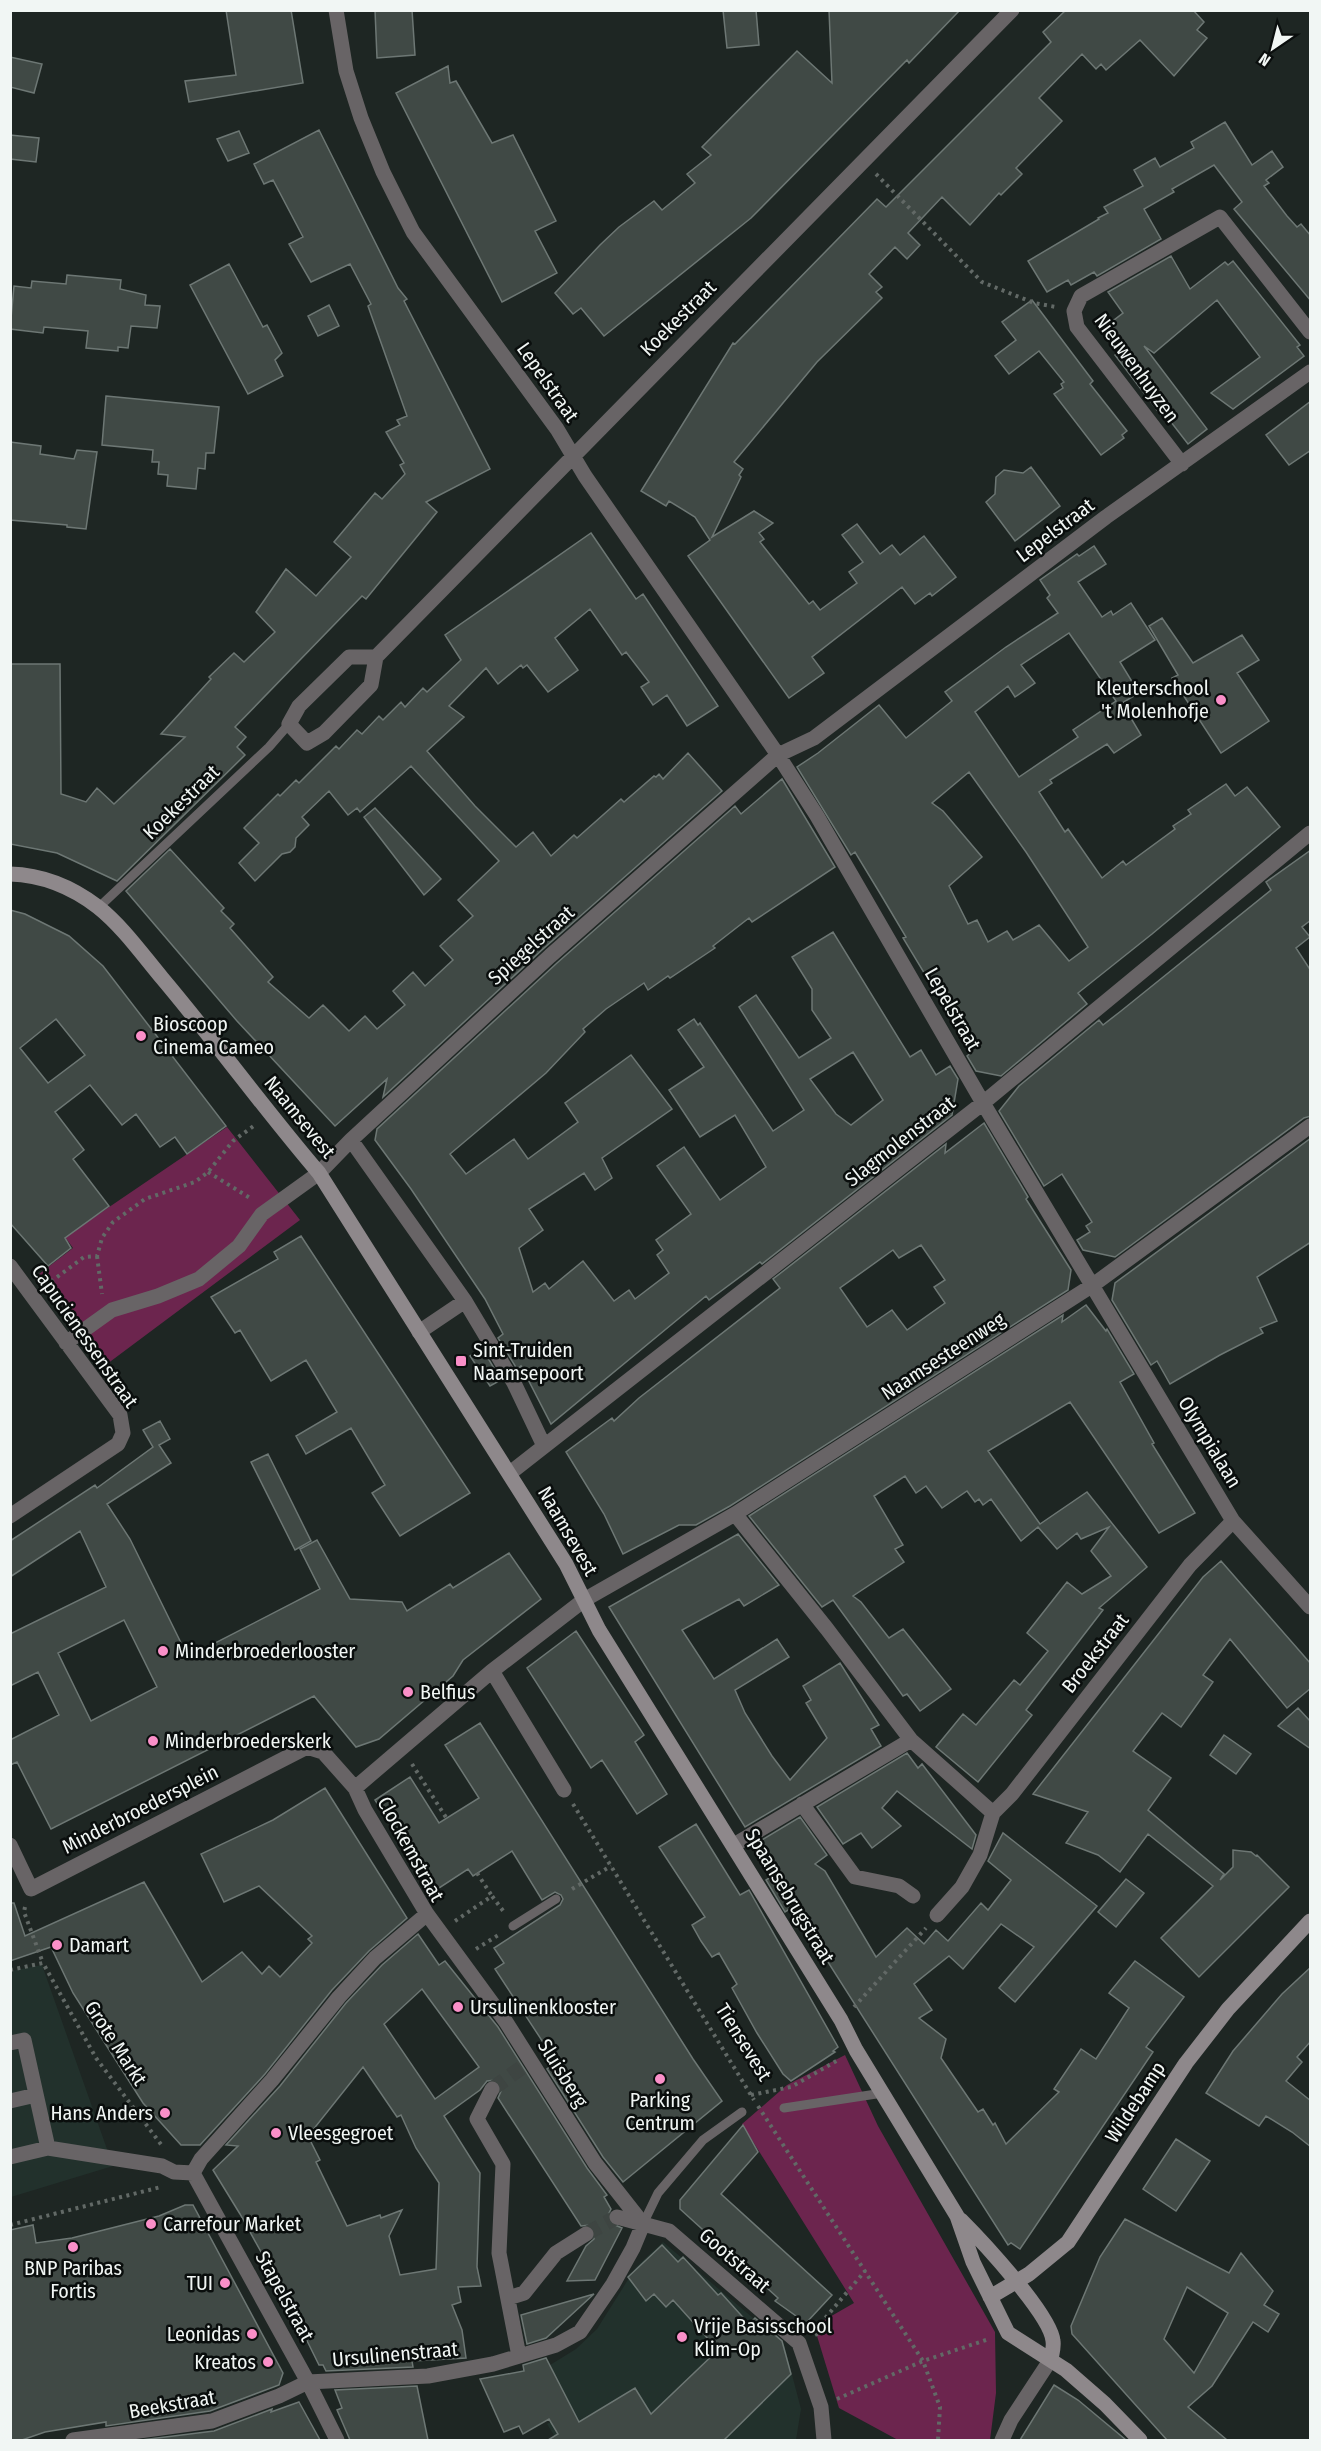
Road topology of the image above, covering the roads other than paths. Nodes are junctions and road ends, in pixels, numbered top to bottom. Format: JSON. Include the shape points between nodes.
{"nodes":[{"id":1,"x":336,"y":10,"type":"edge"},
{"id":2,"x":1012,"y":10,"type":"edge"},
{"id":3,"x":1311,"y":332,"type":"edge"},
{"id":4,"x":1311,"y":372,"type":"edge"},
{"id":5,"x":572,"y":455,"type":"junction"},
{"id":6,"x":1182,"y":464,"type":"junction"},
{"id":7,"x":376,"y":657,"type":"junction"},
{"id":8,"x":289,"y":724,"type":"junction"},
{"id":9,"x":778,"y":755,"type":"junction"},
{"id":10,"x":1311,"y":833,"type":"edge"},
{"id":11,"x":10,"y":874,"type":"edge"},
{"id":12,"x":99,"y":908,"type":"junction"},
{"id":13,"x":983,"y":1103,"type":"junction"},
{"id":14,"x":1311,"y":1126,"type":"edge"},
{"id":15,"x":351,"y":1140,"type":"junction"},
{"id":16,"x":320,"y":1173,"type":"junction"},
{"id":17,"x":10,"y":1266,"type":"edge"},
{"id":18,"x":1093,"y":1285,"type":"junction"},
{"id":19,"x":465,"y":1301,"type":"junction"},
{"id":20,"x":419,"y":1332,"type":"junction"},
{"id":21,"x":66,"y":1343,"type":"junction"},
{"id":22,"x":544,"y":1446,"type":"junction"},
{"id":23,"x":510,"y":1473,"type":"junction"},
{"id":24,"x":735,"y":1514,"type":"junction"},
{"id":25,"x":10,"y":1516,"type":"edge"},
{"id":26,"x":1233,"y":1521,"type":"junction"},
{"id":27,"x":584,"y":1599,"type":"junction"},
{"id":28,"x":1311,"y":1607,"type":"edge"},
{"id":29,"x":492,"y":1671,"type":"junction"},
{"id":30,"x":911,"y":1740,"type":"junction"},
{"id":31,"x":355,"y":1788,"type":"junction"},
{"id":32,"x":564,"y":1790,"type":"road end"},
{"id":33,"x":802,"y":1804,"type":"junction"},
{"id":34,"x":993,"y":1813,"type":"junction"},
{"id":35,"x":10,"y":1845,"type":"edge"},
{"id":36,"x":735,"y":1845,"type":"junction"},
{"id":37,"x":913,"y":1896,"type":"dead end"},
{"id":38,"x":556,"y":1899,"type":"dead end"},
{"id":39,"x":427,"y":1914,"type":"junction"},
{"id":40,"x":937,"y":1915,"type":"road end"},
{"id":41,"x":1311,"y":1921,"type":"edge"},
{"id":42,"x":513,"y":1926,"type":"road end"},
{"id":43,"x":10,"y":2043,"type":"edge"},
{"id":44,"x":492,"y":2089,"type":"tunnel mouth"},
{"id":45,"x":883,"y":2093,"type":"junction"},
{"id":46,"x":36,"y":2095,"type":"junction"},
{"id":47,"x":10,"y":2101,"type":"edge"},
{"id":48,"x":784,"y":2108,"type":"dead end"},
{"id":49,"x":742,"y":2112,"type":"dead end"},
{"id":50,"x":48,"y":2148,"type":"junction"},
{"id":51,"x":10,"y":2157,"type":"edge"},
{"id":52,"x":193,"y":2173,"type":"junction"},
{"id":53,"x":957,"y":2216,"type":"junction"},
{"id":54,"x":617,"y":2217,"type":"tunnel mouth"},
{"id":55,"x":643,"y":2224,"type":"junction"},
{"id":56,"x":586,"y":2234,"type":"tunnel mouth"},
{"id":57,"x":1016,"y":2282,"type":"junction"},
{"id":58,"x":990,"y":2297,"type":"junction"},
{"id":59,"x":508,"y":2298,"type":"junction"},
{"id":60,"x":519,"y":2356,"type":"junction"},
{"id":61,"x":1051,"y":2359,"type":"junction"},
{"id":62,"x":308,"y":2382,"type":"junction"},
{"id":63,"x":73,"y":2440,"type":"edge"},
{"id":64,"x":337,"y":2440,"type":"edge"},
{"id":65,"x":824,"y":2440,"type":"edge"},
{"id":66,"x":1002,"y":2440,"type":"edge"},
{"id":67,"x":1140,"y":2440,"type":"edge"}],
"edges":[{"from":1,"to":5,"type":"street","name":"Lepelstraat","via":[[346,71],[361,118],[413,231]]},
{"from":2,"to":5,"type":"street","name":"Koekestraat"},
{"from":3,"to":6,"type":"street","name":"Nieuwenhuyzen","via":[[1220,217],[1081,296],[1074,311],[1077,327]]},
{"from":4,"to":6,"type":"street"},
{"from":5,"to":7,"type":"street","name":"Koekestraat"},
{"from":5,"to":9,"type":"street","name":"Lepelstraat"},
{"from":6,"to":9,"type":"street","name":"Lepelstraat","via":[[814,738]]},
{"from":7,"to":8,"type":"street","name":"Koekestraat","via":[[349,657],[299,706]]},
{"from":7,"to":8,"type":"street","via":[[371,685],[324,733],[307,742]]},
{"from":8,"to":12,"type":"lane","name":"Koekestraat"},
{"from":9,"to":13,"type":"street","name":"Lepelstraat","via":[[818,816]]},
{"from":9,"to":15,"type":"street","name":"Spiegelstraat","via":[[550,956]]},
{"from":10,"to":13,"type":"street","name":"Slagmolenstraat"},
{"from":11,"to":12,"type":"street","name":"Naamsevest","via":[[27,874],[60,883]]},
{"from":12,"to":16,"type":"street","name":"Naamsevest","via":[[179,997]]},
{"from":13,"to":18,"type":"street","name":"Lepelstraat"},
{"from":13,"to":22,"type":"street","name":"Slagmolenstraat"},
{"from":14,"to":18,"type":"street","name":"Naamsesteenweg"},
{"from":15,"to":16,"type":"street","name":"Spiegelstraat"},
{"from":15,"to":19,"type":"street","name":"Naamsevest"},
{"from":16,"to":20,"type":"street","name":"Naamsevest"},
{"from":16,"to":21,"type":"street","name":"Spiegelstraat","via":[[262,1214],[239,1246],[199,1279],[109,1312]]},
{"from":17,"to":21,"type":"street","name":"Capucienessenstraat"},
{"from":18,"to":24,"type":"street","name":"Naamsesteenweg"},
{"from":18,"to":26,"type":"street","name":"Olympialaan"},
{"from":19,"to":20,"type":"street"},
{"from":19,"to":22,"type":"street","name":"Naamsevest","via":[[514,1383]]},
{"from":20,"to":23,"type":"street","name":"Naamsevest"},
{"from":21,"to":25,"type":"street","name":"Capucienessenstraat","via":[[120,1415],[123,1433],[118,1444]]},
{"from":22,"to":23,"type":"street","name":"Slagmolenstraat"},
{"from":23,"to":27,"type":"street","name":"Naamsevest"},
{"from":24,"to":27,"type":"street","name":"Naamsesteenweg"},
{"from":24,"to":30,"type":"street"},
{"from":26,"to":28,"type":"street","name":"Olympialaan"},
{"from":26,"to":34,"type":"street","name":"Broekstraat","via":[[1190,1565],[1012,1794]]},
{"from":27,"to":29,"type":"street","name":"Clockemstraat"},
{"from":27,"to":36,"type":"street","name":"Spaansebrugstraat","via":[[599,1630]]},
{"from":29,"to":31,"type":"street","name":"Clockemstraat"},
{"from":29,"to":32,"type":"street"},
{"from":30,"to":33,"type":"street"},
{"from":30,"to":34,"type":"street"},
{"from":31,"to":35,"type":"street","name":"Minderbroedersplein","via":[[322,1752],[307,1748],[31,1889]]},
{"from":31,"to":39,"type":"street","name":"Clockemstraat"},
{"from":33,"to":36,"type":"street"},
{"from":33,"to":37,"type":"street","via":[[855,1877],[899,1886]]},
{"from":34,"to":40,"type":"street","name":"Broekstraat","via":[[980,1855],[962,1887]]},
{"from":36,"to":45,"type":"street","name":"Spaansebrugstraat"},
{"from":38,"to":42,"type":"lane"},
{"from":39,"to":52,"type":"street","name":"Clockemstraat","via":[[375,1958],[339,1997]]},
{"from":39,"to":55,"type":"street","name":"Sluisberg","via":[[506,2022],[526,2064],[594,2163]]},
{"from":41,"to":57,"type":"street","name":"Wildebamp","via":[[1228,2009],[1186,2063],[1068,2242]]},
{"from":43,"to":46,"type":"street","via":[[24,2040]]},
{"from":44,"to":59,"type":"street","via":[[477,2120],[502,2164],[499,2253]]},
{"from":45,"to":48,"type":"lane"},
{"from":45,"to":53,"type":"street","name":"Spaansebrugstraat"},
{"from":46,"to":47,"type":"street"},
{"from":46,"to":50,"type":"street"},
{"from":49,"to":55,"type":"lane","via":[[703,2140],[658,2193]]},
{"from":50,"to":51,"type":"street"},
{"from":50,"to":52,"type":"street"},
{"from":52,"to":62,"type":"street","name":"Stapelstraat"},
{"from":53,"to":57,"type":"street","name":"Spaansebrugstraat"},
{"from":53,"to":58,"type":"street","name":"Spaansebrugstraat"},
{"from":54,"to":55,"type":"street"},
{"from":55,"to":60,"type":"street","name":"Ursulinenstraat","via":[[613,2284],[580,2331],[556,2345]]},
{"from":55,"to":65,"type":"street","name":"Gootstraat","via":[[669,2232],[799,2343],[821,2407]]},
{"from":56,"to":59,"type":"street","via":[[556,2253],[524,2293]]},
{"from":57,"to":58,"type":"street","name":"Wildebamp"},
{"from":57,"to":61,"type":"street","name":"Spaansebrugstraat","via":[[1044,2320],[1053,2340]]},
{"from":58,"to":61,"type":"street","name":"Spaansebrugstraat","via":[[1008,2333]]},
{"from":59,"to":60,"type":"street"},
{"from":60,"to":62,"type":"street","name":"Ursulinenstraat","via":[[428,2376]]},
{"from":61,"to":66,"type":"street"},
{"from":61,"to":67,"type":"street","via":[[1105,2403]]},
{"from":62,"to":63,"type":"street","name":"Beekstraat","via":[[212,2421]]},
{"from":62,"to":64,"type":"street","name":"Stapelstraat"}]}
